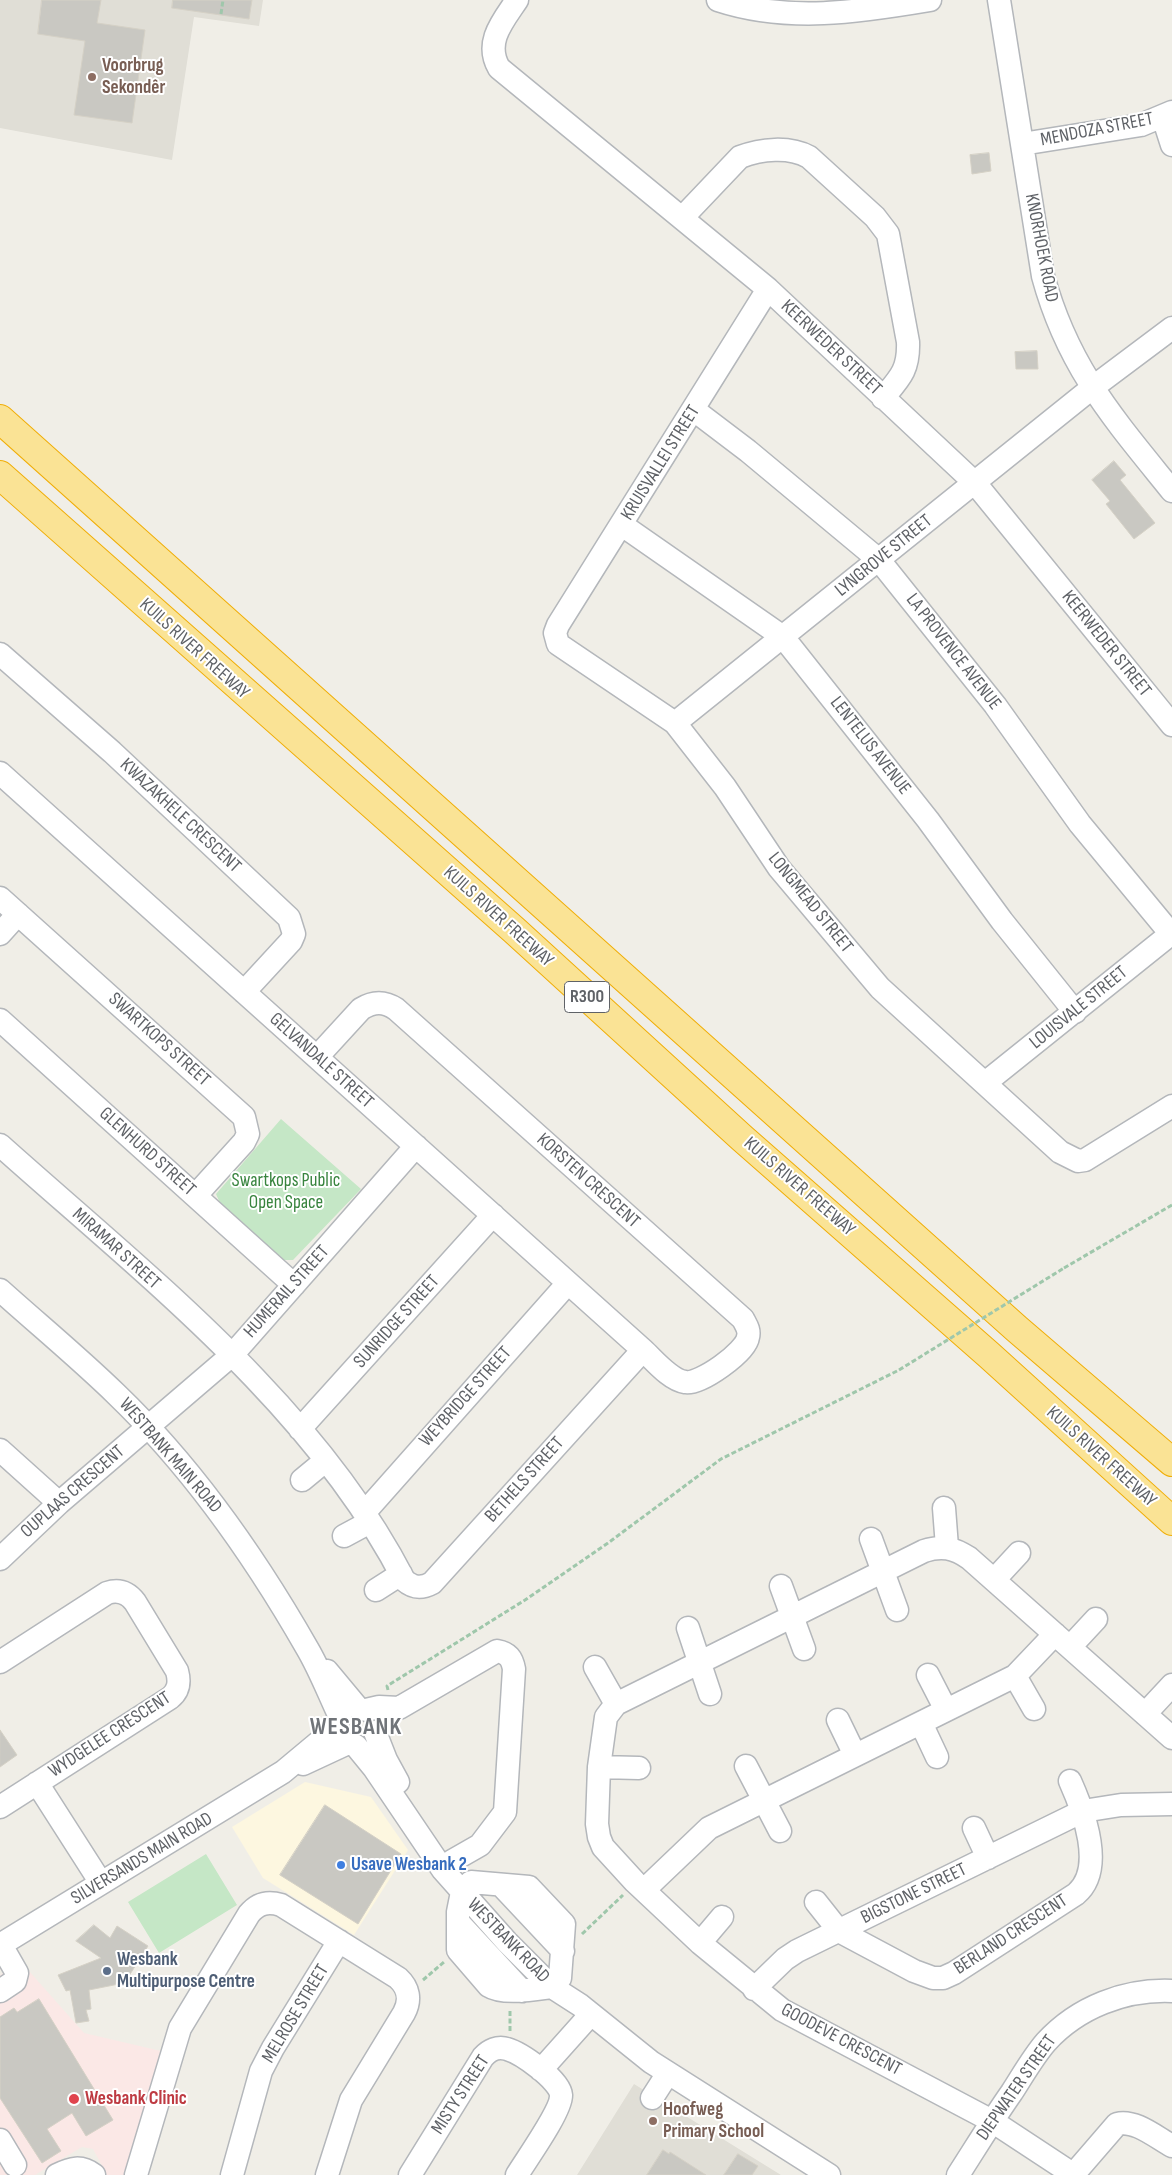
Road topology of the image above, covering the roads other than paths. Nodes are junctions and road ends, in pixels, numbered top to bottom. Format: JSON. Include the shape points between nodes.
{"nodes":[{"id":1,"x":517,"y":0,"type":"edge"},
{"id":2,"x":718,"y":0,"type":"edge"},
{"id":3,"x":930,"y":0,"type":"edge"},
{"id":4,"x":999,"y":0,"type":"edge"},
{"id":5,"x":841,"y":6,"type":"edge"},
{"id":6,"x":1168,"y":115,"type":"edge"},
{"id":7,"x":1022,"y":144,"type":"junction"},
{"id":8,"x":1172,"y":145,"type":"edge"},
{"id":9,"x":682,"y":218,"type":"junction"},
{"id":10,"x":768,"y":289,"type":"junction"},
{"id":11,"x":1172,"y":328,"type":"edge"},
{"id":12,"x":1092,"y":388,"type":"junction"},
{"id":13,"x":883,"y":398,"type":"junction"},
{"id":14,"x":694,"y":410,"type":"junction"},
{"id":15,"x":0,"y":419,"type":"edge"},
{"id":16,"x":0,"y":475,"type":"edge"},
{"id":17,"x":975,"y":483,"type":"junction"},
{"id":18,"x":1172,"y":491,"type":"edge"},
{"id":19,"x":622,"y":525,"type":"junction"},
{"id":20,"x":879,"y":560,"type":"junction"},
{"id":21,"x":783,"y":636,"type":"junction"},
{"id":22,"x":556,"y":638,"type":"joint"},
{"id":23,"x":0,"y":654,"type":"edge"},
{"id":24,"x":676,"y":723,"type":"junction"},
{"id":25,"x":1172,"y":725,"type":"edge"},
{"id":26,"x":0,"y":773,"type":"edge"},
{"id":27,"x":0,"y":898,"type":"edge"},
{"id":28,"x":18,"y":914,"type":"junction"},
{"id":29,"x":0,"y":934,"type":"edge"},
{"id":30,"x":1171,"y":934,"type":"edge"},
{"id":31,"x":244,"y":992,"type":"junction"},
{"id":32,"x":1075,"y":1012,"type":"junction"},
{"id":33,"x":0,"y":1020,"type":"edge"},
{"id":34,"x":317,"y":1058,"type":"junction"},
{"id":35,"x":984,"y":1083,"type":"junction"},
{"id":36,"x":1172,"y":1106,"type":"edge"},
{"id":37,"x":0,"y":1145,"type":"edge"},
{"id":38,"x":416,"y":1146,"type":"junction"},
{"id":39,"x":196,"y":1196,"type":"junction"},
{"id":40,"x":493,"y":1215,"type":"junction"},
{"id":41,"x":568,"y":1283,"type":"junction"},
{"id":42,"x":294,"y":1285,"type":"junction"},
{"id":43,"x":0,"y":1290,"type":"edge"},
{"id":44,"x":643,"y":1350,"type":"junction"},
{"id":45,"x":233,"y":1354,"type":"junction"},
{"id":46,"x":148,"y":1426,"type":"junction"},
{"id":47,"x":300,"y":1429,"type":"junction"},
{"id":48,"x":0,"y":1450,"type":"edge"},
{"id":49,"x":325,"y":1461,"type":"junction"},
{"id":50,"x":1172,"y":1462,"type":"edge"},
{"id":51,"x":302,"y":1480,"type":"dead end"},
{"id":52,"x":58,"y":1503,"type":"junction"},
{"id":53,"x":944,"y":1508,"type":"dead end"},
{"id":54,"x":368,"y":1517,"type":"junction"},
{"id":55,"x":1172,"y":1521,"type":"edge"},
{"id":56,"x":344,"y":1536,"type":"dead end"},
{"id":57,"x":871,"y":1539,"type":"dead end"},
{"id":58,"x":947,"y":1547,"type":"junction"},
{"id":59,"x":1019,"y":1553,"type":"dead end"},
{"id":60,"x":0,"y":1559,"type":"edge"},
{"id":61,"x":883,"y":1571,"type":"junction"},
{"id":62,"x":401,"y":1574,"type":"junction"},
{"id":63,"x":994,"y":1580,"type":"junction"},
{"id":64,"x":781,"y":1586,"type":"dead end"},
{"id":65,"x":376,"y":1590,"type":"dead end"},
{"id":66,"x":897,"y":1610,"type":"dead end"},
{"id":67,"x":792,"y":1616,"type":"junction"},
{"id":68,"x":1096,"y":1619,"type":"dead end"},
{"id":69,"x":688,"y":1628,"type":"dead end"},
{"id":70,"x":1062,"y":1640,"type":"junction"},
{"id":71,"x":804,"y":1649,"type":"dead end"},
{"id":72,"x":0,"y":1662,"type":"edge"},
{"id":73,"x":700,"y":1663,"type":"junction"},
{"id":74,"x":596,"y":1667,"type":"dead end"},
{"id":75,"x":928,"y":1675,"type":"dead end"},
{"id":76,"x":1015,"y":1676,"type":"junction"},
{"id":77,"x":1172,"y":1685,"type":"edge"},
{"id":78,"x":710,"y":1694,"type":"dead end"},
{"id":79,"x":616,"y":1704,"type":"junction"},
{"id":80,"x":1034,"y":1709,"type":"dead end"},
{"id":81,"x":946,"y":1710,"type":"junction"},
{"id":82,"x":1145,"y":1714,"type":"junction"},
{"id":83,"x":838,"y":1720,"type":"dead end"},
{"id":84,"x":921,"y":1723,"type":"junction"},
{"id":85,"x":350,"y":1725,"type":"junction"},
{"id":86,"x":1172,"y":1738,"type":"edge"},
{"id":87,"x":855,"y":1755,"type":"junction"},
{"id":88,"x":937,"y":1757,"type":"dead end"},
{"id":89,"x":746,"y":1766,"type":"dead end"},
{"id":90,"x":599,"y":1767,"type":"junction"},
{"id":91,"x":639,"y":1768,"type":"dead end"},
{"id":92,"x":1070,"y":1781,"type":"dead end"},
{"id":93,"x":37,"y":1783,"type":"junction"},
{"id":94,"x":764,"y":1799,"type":"junction"},
{"id":95,"x":1172,"y":1804,"type":"edge"},
{"id":96,"x":0,"y":1807,"type":"edge"},
{"id":97,"x":1083,"y":1811,"type":"junction"},
{"id":98,"x":974,"y":1828,"type":"dead end"},
{"id":99,"x":780,"y":1831,"type":"dead end"},
{"id":100,"x":988,"y":1858,"type":"junction"},
{"id":101,"x":452,"y":1861,"type":"junction"},
{"id":102,"x":101,"y":1883,"type":"junction"},
{"id":103,"x":640,"y":1886,"type":"junction"},
{"id":104,"x":467,"y":1887,"type":"junction"},
{"id":105,"x":816,"y":1902,"type":"dead end"},
{"id":106,"x":722,"y":1917,"type":"dead end"},
{"id":107,"x":839,"y":1931,"type":"junction"},
{"id":108,"x":339,"y":1941,"type":"junction"},
{"id":109,"x":700,"y":1943,"type":"junction"},
{"id":110,"x":0,"y":1945,"type":"edge"},
{"id":111,"x":556,"y":1982,"type":"junction"},
{"id":112,"x":754,"y":1989,"type":"junction"},
{"id":113,"x":1172,"y":1990,"type":"edge"},
{"id":114,"x":0,"y":1991,"type":"edge"},
{"id":115,"x":585,"y":2010,"type":"junction"},
{"id":116,"x":541,"y":2070,"type":"junction"},
{"id":117,"x":668,"y":2073,"type":"junction"},
{"id":118,"x":652,"y":2098,"type":"dead end"},
{"id":119,"x":992,"y":2121,"type":"junction"},
{"id":120,"x":1,"y":2143,"type":"edge"},
{"id":121,"x":1172,"y":2146,"type":"edge"},
{"id":122,"x":15,"y":2165,"type":"dead end"},
{"id":123,"x":57,"y":2175,"type":"edge"},
{"id":124,"x":94,"y":2175,"type":"edge"},
{"id":125,"x":136,"y":2175,"type":"edge"},
{"id":126,"x":232,"y":2175,"type":"edge"},
{"id":127,"x":328,"y":2175,"type":"edge"},
{"id":128,"x":410,"y":2175,"type":"edge"},
{"id":129,"x":517,"y":2175,"type":"edge"},
{"id":130,"x":829,"y":2175,"type":"edge"},
{"id":131,"x":958,"y":2175,"type":"edge"},
{"id":132,"x":1073,"y":2175,"type":"edge"}],
"edges":[{"from":1,"to":9,"type":"street","name":"KEERWEDER STREET","via":[[495,36],[493,50],[499,68]]},
{"from":2,"to":5,"type":"street","via":[[785,13]]},
{"from":3,"to":5,"type":"street"},
{"from":4,"to":7,"type":"street","name":"KNORHOEK ROAD"},
{"from":6,"to":7,"type":"street","name":"MENDOZA STREET","via":[[1140,125]]},
{"from":6,"to":8,"type":"street"},
{"from":7,"to":12,"type":"street","name":"KNORHOEK ROAD","via":[[1048,295],[1066,341]]},
{"from":9,"to":10,"type":"street","name":"KEERWEDER STREET"},
{"from":9,"to":13,"type":"street","via":[[740,157],[752,152],[778,150],[800,152],[809,157],[875,217],[888,234],[909,357],[902,376]]},
{"from":10,"to":13,"type":"street","name":"KEERWEDER STREET"},
{"from":10,"to":14,"type":"street","name":"KRUISVALLEI STREET"},
{"from":11,"to":12,"type":"street","name":"LYNGROVE STREET"},
{"from":12,"to":17,"type":"street","name":"LYNGROVE STREET"},
{"from":12,"to":18,"type":"street","name":"KNORHOEK ROAD"},
{"from":13,"to":17,"type":"street","name":"KEERWEDER STREET"},
{"from":14,"to":19,"type":"street","name":"KRUISVALLEI STREET"},
{"from":14,"to":20,"type":"street","name":"LA PROVENCE AVENUE"},
{"from":15,"to":50,"type":"highway","name":"KUILS RIVER FREEWAY","number":"R300","via":[[1017,1329]]},
{"from":16,"to":55,"type":"highway","name":"KUILS RIVER FREEWAY","number":"R300","via":[[514,930]]},
{"from":17,"to":20,"type":"street","name":"LYNGROVE STREET"},
{"from":17,"to":25,"type":"street","name":"KEERWEDER STREET"},
{"from":19,"to":21,"type":"street","name":"LENTELUS AVENUE"},
{"from":19,"to":22,"type":"street","name":"KRUISVALLEI STREET","via":[[558,625]]},
{"from":20,"to":21,"type":"street","name":"LYNGROVE STREET"},
{"from":20,"to":30,"type":"street","name":"LA PROVENCE AVENUE","via":[[995,705],[1080,824]]},
{"from":21,"to":24,"type":"street","name":"LYNGROVE STREET"},
{"from":21,"to":32,"type":"street","name":"LENTELUS AVENUE"},
{"from":22,"to":24,"type":"street","name":"LONGMEAD STREET","via":[[563,648]]},
{"from":23,"to":31,"type":"street","name":"KWAZAKHELE CRESCENT","via":[[112,752],[288,918],[294,934],[291,941]]},
{"from":24,"to":35,"type":"street","name":"LONGMEAD STREET","via":[[725,787],[780,868],[880,988]]},
{"from":26,"to":31,"type":"street","name":"GELVANDALE STREET"},
{"from":27,"to":28,"type":"street","name":"SWARTKOPS STREET"},
{"from":28,"to":29,"type":"street"},
{"from":28,"to":39,"type":"street","name":"SWARTKOPS STREET","via":[[244,1117],[248,1134],[244,1142]]},
{"from":30,"to":32,"type":"street","name":"LOUISVALE STREET"},
{"from":31,"to":34,"type":"street","name":"GELVANDALE STREET"},
{"from":32,"to":35,"type":"street","name":"LOUISVALE STREET"},
{"from":33,"to":39,"type":"street","name":"GLENHURD STREET"},
{"from":34,"to":38,"type":"street","name":"GELVANDALE STREET"},
{"from":34,"to":44,"type":"street","name":"KORSTEN CRESCENT","via":[[361,1008],[381,1002],[396,1009],[743,1319],[748,1331],[747,1342],[740,1350],[703,1379],[692,1383],[677,1380]]},
{"from":35,"to":36,"type":"street","name":"LONGMEAD STREET","via":[[1060,1152],[1078,1161],[1094,1155]]},
{"from":37,"to":45,"type":"street","name":"MIRAMAR STREET"},
{"from":38,"to":40,"type":"street","name":"GELVANDALE STREET"},
{"from":38,"to":42,"type":"street","name":"HUMERAIL STREET"},
{"from":39,"to":42,"type":"street","name":"GLENHURD STREET"},
{"from":40,"to":41,"type":"street","name":"GELVANDALE STREET"},
{"from":40,"to":47,"type":"street","name":"SUNRIDGE STREET"},
{"from":41,"to":44,"type":"street","name":"GELVANDALE STREET"},
{"from":41,"to":54,"type":"street","name":"WEYBRIDGE STREET"},
{"from":42,"to":45,"type":"street","name":"HUMERAIL STREET"},
{"from":43,"to":46,"type":"street","name":"WESTBANK MAIN ROAD"},
{"from":44,"to":62,"type":"street","name":"BETHELS STREET","via":[[432,1583],[413,1586]]},
{"from":45,"to":46,"type":"street","name":"HUMERAIL STREET"},
{"from":45,"to":47,"type":"street","name":"BETHELS STREET"},
{"from":46,"to":52,"type":"street","name":"OUPLAAS CRESCENT"},
{"from":46,"to":85,"type":"street","name":"WESTBANK MAIN ROAD","via":[[213,1504],[250,1556],[308,1649]]},
{"from":47,"to":49,"type":"street","name":"BETHELS STREET"},
{"from":48,"to":52,"type":"street"},
{"from":49,"to":51,"type":"street"},
{"from":49,"to":54,"type":"street","name":"BETHELS STREET"},
{"from":52,"to":60,"type":"street","name":"OUPLAAS CRESCENT"},
{"from":53,"to":58,"type":"street"},
{"from":54,"to":56,"type":"street"},
{"from":54,"to":62,"type":"street","name":"BETHELS STREET"},
{"from":57,"to":61,"type":"street"},
{"from":58,"to":61,"type":"street","via":[[924,1551]]},
{"from":58,"to":63,"type":"street","via":[[969,1558]]},
{"from":59,"to":63,"type":"street"},
{"from":61,"to":66,"type":"street"},
{"from":61,"to":67,"type":"street"},
{"from":62,"to":65,"type":"street"},
{"from":63,"to":70,"type":"street"},
{"from":64,"to":67,"type":"street"},
{"from":67,"to":71,"type":"street"},
{"from":67,"to":73,"type":"street"},
{"from":68,"to":70,"type":"street"},
{"from":69,"to":73,"type":"street"},
{"from":70,"to":76,"type":"street"},
{"from":70,"to":82,"type":"street"},
{"from":72,"to":93,"type":"street","name":"WYDGELEE CRESCENT","via":[[107,1593],[119,1591],[135,1602],[178,1676],[174,1695]]},
{"from":73,"to":78,"type":"street"},
{"from":73,"to":79,"type":"street"},
{"from":74,"to":79,"type":"street"},
{"from":75,"to":81,"type":"street"},
{"from":76,"to":80,"type":"street"},
{"from":76,"to":81,"type":"street"},
{"from":77,"to":82,"type":"street"},
{"from":79,"to":90,"type":"street","name":"GOODEVE CRESCENT","via":[[606,1717]]},
{"from":81,"to":84,"type":"street"},
{"from":82,"to":86,"type":"street"},
{"from":83,"to":87,"type":"street"},
{"from":84,"to":87,"type":"street"},
{"from":84,"to":88,"type":"street"},
{"from":85,"to":101,"type":"street","name":"WESTBANK ROAD","via":[[375,1722],[375,1732],[386,1760],[410,1802]]},
{"from":85,"to":101,"type":"street","via":[[379,1707],[399,1708],[497,1651],[508,1654],[514,1669],[505,1812],[480,1845]]},
{"from":85,"to":102,"type":"street","name":"SILVERSANDS MAIN ROAD","via":[[322,1757],[284,1772]]},
{"from":85,"to":104,"type":"street","name":"WESTBANK ROAD","via":[[374,1768],[444,1870]]},
{"from":87,"to":94,"type":"street"},
{"from":89,"to":94,"type":"street"},
{"from":90,"to":91,"type":"street"},
{"from":90,"to":103,"type":"street","name":"GOODEVE CRESCENT","via":[[599,1837],[603,1847]]},
{"from":92,"to":97,"type":"street"},
{"from":93,"to":96,"type":"street","name":"WYDGELEE CRESCENT"},
{"from":93,"to":102,"type":"street"},
{"from":94,"to":99,"type":"street"},
{"from":94,"to":103,"type":"street","via":[[709,1828]]},
{"from":95,"to":97,"type":"street","name":"BIGSTONE STREET","via":[[1121,1805]]},
{"from":97,"to":100,"type":"street","name":"BIGSTONE STREET"},
{"from":97,"to":107,"type":"street","name":"BERLAND CRESCENT","via":[[1088,1824],[1090,1864],[1083,1888],[954,1973],[943,1978],[926,1976]]},
{"from":98,"to":100,"type":"street","name":"BIGSTONE STREET"},
{"from":100,"to":107,"type":"street","name":"BIGSTONE STREET"},
{"from":101,"to":104,"type":"street","name":"WESTBANK ROAD"},
{"from":102,"to":110,"type":"street","name":"SILVERSANDS MAIN ROAD"},
{"from":103,"to":109,"type":"street","name":"GOODEVE CRESCENT"},
{"from":104,"to":111,"type":"street","name":"WESTBANK ROAD","via":[[507,1942]]},
{"from":104,"to":111,"type":"street","via":[[509,1886],[568,1941]]},
{"from":104,"to":111,"type":"street","via":[[458,1929],[513,1994]]},
{"from":105,"to":107,"type":"street","name":"BIGSTONE STREET"},
{"from":106,"to":109,"type":"street"},
{"from":107,"to":112,"type":"street","name":"BIGSTONE STREET","via":[[785,1959]]},
{"from":108,"to":125,"type":"street","via":[[281,1905],[264,1903],[253,1909],[180,2028]]},
{"from":108,"to":126,"type":"street","name":"MELROSE STREET","via":[[262,2071]]},
{"from":108,"to":127,"type":"street","via":[[398,1978],[407,1990],[408,2006],[351,2100]]},
{"from":109,"to":112,"type":"street","name":"GOODEVE CRESCENT"},
{"from":110,"to":114,"type":"street","via":[[17,1973],[15,1981]]},
{"from":111,"to":115,"type":"street","name":"WESTBANK ROAD"},
{"from":112,"to":119,"type":"street","name":"GOODEVE CRESCENT","via":[[801,2021]]},
{"from":113,"to":119,"type":"street","name":"DIEPWATER STREET","via":[[1139,1991],[1108,2000],[1058,2030]]},
{"from":115,"to":116,"type":"street"},
{"from":115,"to":117,"type":"street","name":"WESTBANK ROAD"},
{"from":116,"to":128,"type":"street","name":"MISTY STREET","via":[[508,2049],[494,2048],[484,2057]]},
{"from":116,"to":129,"type":"street","name":"MISTY STREET","via":[[558,2086],[560,2103]]},
{"from":117,"to":118,"type":"street"},
{"from":117,"to":130,"type":"street","name":"WESTBANK ROAD"},
{"from":119,"to":131,"type":"street","name":"DIEPWATER STREET"},
{"from":119,"to":132,"type":"street","name":"GOODEVE CRESCENT"},
{"from":120,"to":122,"type":"street"},
{"from":121,"to":132,"type":"street","via":[[1135,2125],[1122,2122],[1113,2126]]},
{"from":123,"to":124,"type":"street","via":[[75,2168]]}]}
